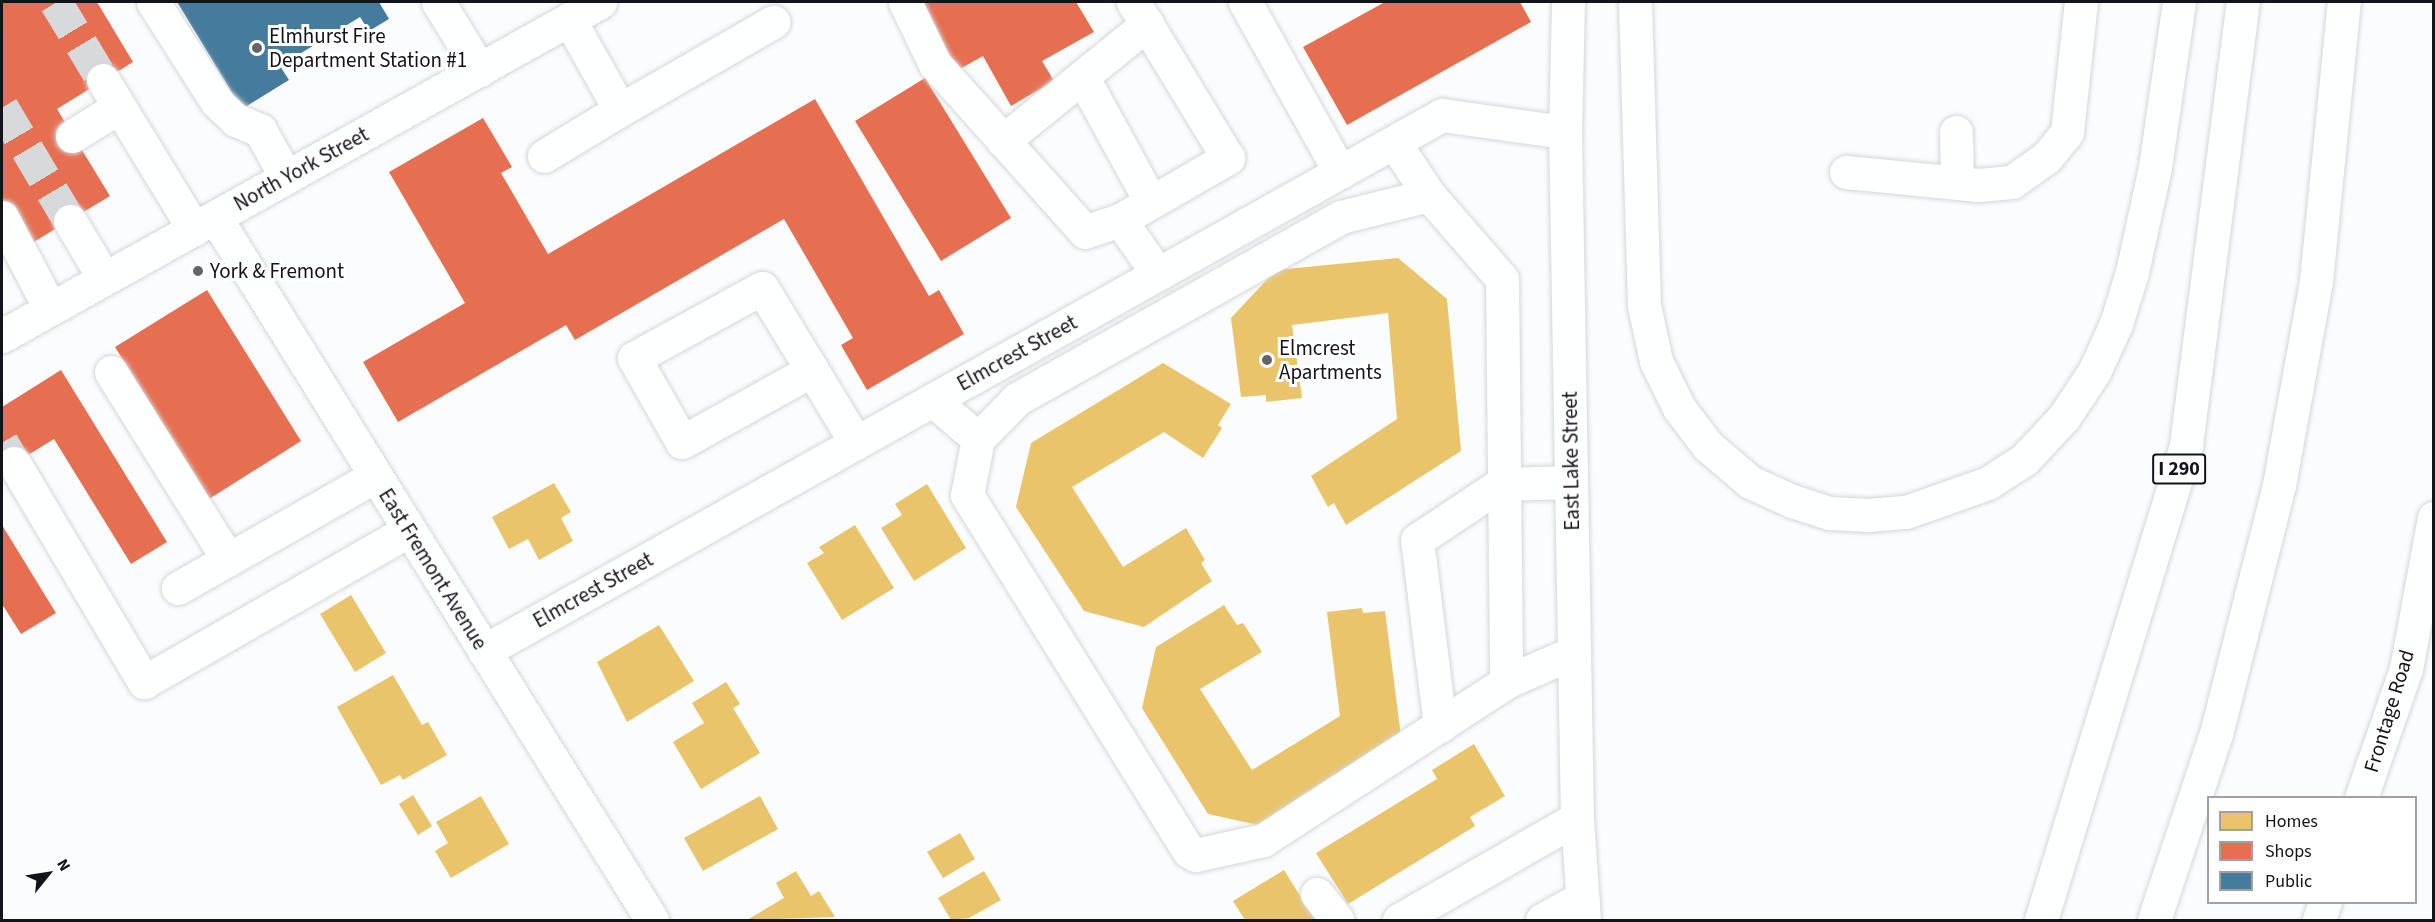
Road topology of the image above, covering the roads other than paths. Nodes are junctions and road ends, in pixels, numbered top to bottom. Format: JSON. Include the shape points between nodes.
{"nodes":[{"id":1,"x":153,"y":2,"type":"edge"},
{"id":2,"x":438,"y":2,"type":"edge"},
{"id":3,"x":600,"y":2,"type":"edge"},
{"id":4,"x":905,"y":2,"type":"edge"},
{"id":5,"x":1245,"y":2,"type":"edge"},
{"id":6,"x":1568,"y":2,"type":"edge"},
{"id":7,"x":1635,"y":2,"type":"edge"},
{"id":8,"x":2081,"y":2,"type":"edge"},
{"id":9,"x":2179,"y":2,"type":"edge"},
{"id":10,"x":2243,"y":2,"type":"edge"},
{"id":11,"x":2344,"y":2,"type":"edge"},
{"id":12,"x":1140,"y":13,"type":"edge"},
{"id":13,"x":568,"y":19,"type":"junction"},
{"id":14,"x":773,"y":22,"type":"dead end"},
{"id":15,"x":480,"y":70,"type":"junction"},
{"id":16,"x":1083,"y":78,"type":"junction"},
{"id":17,"x":621,"y":110,"type":"junction"},
{"id":18,"x":1565,"y":132,"type":"junction"},
{"id":19,"x":1956,"y":132,"type":"dead end"},
{"id":20,"x":72,"y":136,"type":"dead end"},
{"id":21,"x":1003,"y":141,"type":"junction"},
{"id":22,"x":1394,"y":142,"type":"junction"},
{"id":23,"x":544,"y":156,"type":"dead end"},
{"id":24,"x":1340,"y":172,"type":"junction"},
{"id":25,"x":1846,"y":172,"type":"dead end"},
{"id":26,"x":286,"y":177,"type":"junction"},
{"id":27,"x":1957,"y":183,"type":"junction"},
{"id":28,"x":1429,"y":195,"type":"junction"},
{"id":29,"x":1151,"y":202,"type":"junction"},
{"id":30,"x":2,"y":217,"type":"edge"},
{"id":31,"x":1120,"y":220,"type":"junction"},
{"id":32,"x":70,"y":221,"type":"tunnel mouth"},
{"id":33,"x":204,"y":223,"type":"junction"},
{"id":34,"x":1158,"y":274,"type":"junction"},
{"id":35,"x":104,"y":278,"type":"junction"},
{"id":36,"x":50,"y":309,"type":"junction"},
{"id":37,"x":2,"y":336,"type":"edge"},
{"id":38,"x":812,"y":370,"type":"junction"},
{"id":39,"x":111,"y":372,"type":"dead end"},
{"id":40,"x":933,"y":400,"type":"junction"},
{"id":41,"x":978,"y":439,"type":"junction"},
{"id":42,"x":856,"y":443,"type":"junction"},
{"id":43,"x":14,"y":463,"type":"tunnel mouth"},
{"id":44,"x":375,"y":476,"type":"junction"},
{"id":45,"x":1571,"y":482,"type":"junction"},
{"id":46,"x":1501,"y":484,"type":"junction"},
{"id":47,"x":2433,"y":518,"type":"edge"},
{"id":48,"x":409,"y":530,"type":"junction"},
{"id":49,"x":228,"y":559,"type":"junction"},
{"id":50,"x":178,"y":588,"type":"dead end"},
{"id":51,"x":484,"y":651,"type":"junction"},
{"id":52,"x":1574,"y":652,"type":"junction"},
{"id":53,"x":2420,"y":662,"type":"edge"},
{"id":54,"x":1506,"y":682,"type":"junction"},
{"id":55,"x":1440,"y":726,"type":"junction"},
{"id":56,"x":2362,"y":796,"type":"edge"},
{"id":57,"x":1577,"y":818,"type":"junction"},
{"id":58,"x":1317,"y":894,"type":"dead end"},
{"id":59,"x":2325,"y":904,"type":"edge"},
{"id":60,"x":1583,"y":909,"type":"edge"},
{"id":61,"x":652,"y":921,"type":"edge"},
{"id":62,"x":1337,"y":921,"type":"edge"},
{"id":63,"x":1399,"y":921,"type":"edge"},
{"id":64,"x":1542,"y":921,"type":"edge"},
{"id":65,"x":2041,"y":921,"type":"edge"},
{"id":66,"x":2154,"y":921,"type":"edge"},
{"id":67,"x":2319,"y":921,"type":"edge"}],
"edges":[{"from":1,"to":26,"type":"main road","via":[[216,101],[236,120],[260,130]]},
{"from":2,"to":15,"type":"main road"},
{"from":3,"to":13,"type":"main road","name":"North York Street"},
{"from":4,"to":21,"type":"main road","via":[[935,64]]},
{"from":5,"to":24,"type":"main road"},
{"from":6,"to":18,"type":"main road","name":"East Lake Street"},
{"from":7,"to":9,"type":"main road","via":[[1644,305],[1656,361],[1686,418],[1708,446],[1750,482],[1830,513],[1869,515],[1906,512],[1988,483],[2025,459],[2064,417],[2094,372],[2116,324],[2132,272],[2155,167]]},
{"from":8,"to":27,"type":"main road","via":[[2067,132],[2047,158],[2012,182]]},
{"from":10,"to":65,"type":"main road","number":"I 290","via":[[2186,445]]},
{"from":11,"to":66,"type":"main road","via":[[2316,281],[2279,485],[2216,734]]},
{"from":12,"to":16,"type":"main road"},
{"from":12,"to":29,"type":"main road","via":[[1228,158]]},
{"from":13,"to":15,"type":"main road","name":"North York Street"},
{"from":13,"to":17,"type":"main road"},
{"from":14,"to":17,"type":"main road"},
{"from":15,"to":26,"type":"main road","name":"North York Street"},
{"from":16,"to":21,"type":"main road"},
{"from":16,"to":29,"type":"main road"},
{"from":17,"to":23,"type":"main road"},
{"from":18,"to":22,"type":"main road","name":"Elmcrest Street","via":[[1442,115]]},
{"from":18,"to":45,"type":"main road","name":"East Lake Street"},
{"from":19,"to":27,"type":"main road"},
{"from":20,"to":33,"type":"main road","name":"East Fremont Avenue","via":[[111,94]]},
{"from":21,"to":31,"type":"main road","via":[[1085,232]]},
{"from":22,"to":24,"type":"main road","name":"Elmcrest Street"},
{"from":22,"to":28,"type":"main road"},
{"from":24,"to":34,"type":"main road","name":"Elmcrest Street"},
{"from":25,"to":27,"type":"main road"},
{"from":26,"to":33,"type":"main road","name":"North York Street"},
{"from":28,"to":41,"type":"main road","via":[[1341,218],[1017,399]]},
{"from":28,"to":46,"type":"main road","via":[[1502,279]]},
{"from":29,"to":31,"type":"main road"},
{"from":30,"to":36,"type":"main road"},
{"from":31,"to":34,"type":"main road"},
{"from":32,"to":35,"type":"main road"},
{"from":33,"to":35,"type":"main road","name":"North York Street"},
{"from":33,"to":44,"type":"main road","name":"East Fremont Avenue"},
{"from":34,"to":40,"type":"main road","name":"Elmcrest Street"},
{"from":35,"to":36,"type":"main road","name":"North York Street"},
{"from":36,"to":37,"type":"main road","name":"North York Street"},
{"from":38,"to":38,"type":"main road","via":[[762,288],[634,358],[682,442]]},
{"from":38,"to":42,"type":"main road"},
{"from":39,"to":49,"type":"main road"},
{"from":40,"to":41,"type":"main road"},
{"from":40,"to":42,"type":"main road","name":"Elmcrest Street"},
{"from":41,"to":55,"type":"main road","via":[[967,495],[1189,851],[1196,855],[1263,840]]},
{"from":42,"to":51,"type":"main road","name":"Elmcrest Street"},
{"from":43,"to":48,"type":"main road","via":[[144,682]]},
{"from":44,"to":48,"type":"main road","name":"East Fremont Avenue"},
{"from":44,"to":49,"type":"main road"},
{"from":45,"to":46,"type":"main road"},
{"from":45,"to":52,"type":"main road","name":"East Lake Street"},
{"from":46,"to":54,"type":"main road"},
{"from":46,"to":55,"type":"main road","via":[[1417,540]]},
{"from":47,"to":53,"type":"main road","name":"Frontage Road"},
{"from":48,"to":51,"type":"main road","name":"East Fremont Avenue"},
{"from":49,"to":50,"type":"main road"},
{"from":51,"to":61,"type":"main road","name":"East Fremont Avenue"},
{"from":52,"to":54,"type":"main road"},
{"from":52,"to":57,"type":"main road","name":"East Lake Street"},
{"from":53,"to":56,"type":"main road","name":"Frontage Road"},
{"from":54,"to":55,"type":"main road"},
{"from":57,"to":60,"type":"main road","name":"East Lake Street"},
{"from":57,"to":63,"type":"main road"},
{"from":58,"to":62,"type":"main road"},
{"from":59,"to":67,"type":"main road"},
{"from":60,"to":64,"type":"main road"}]}
